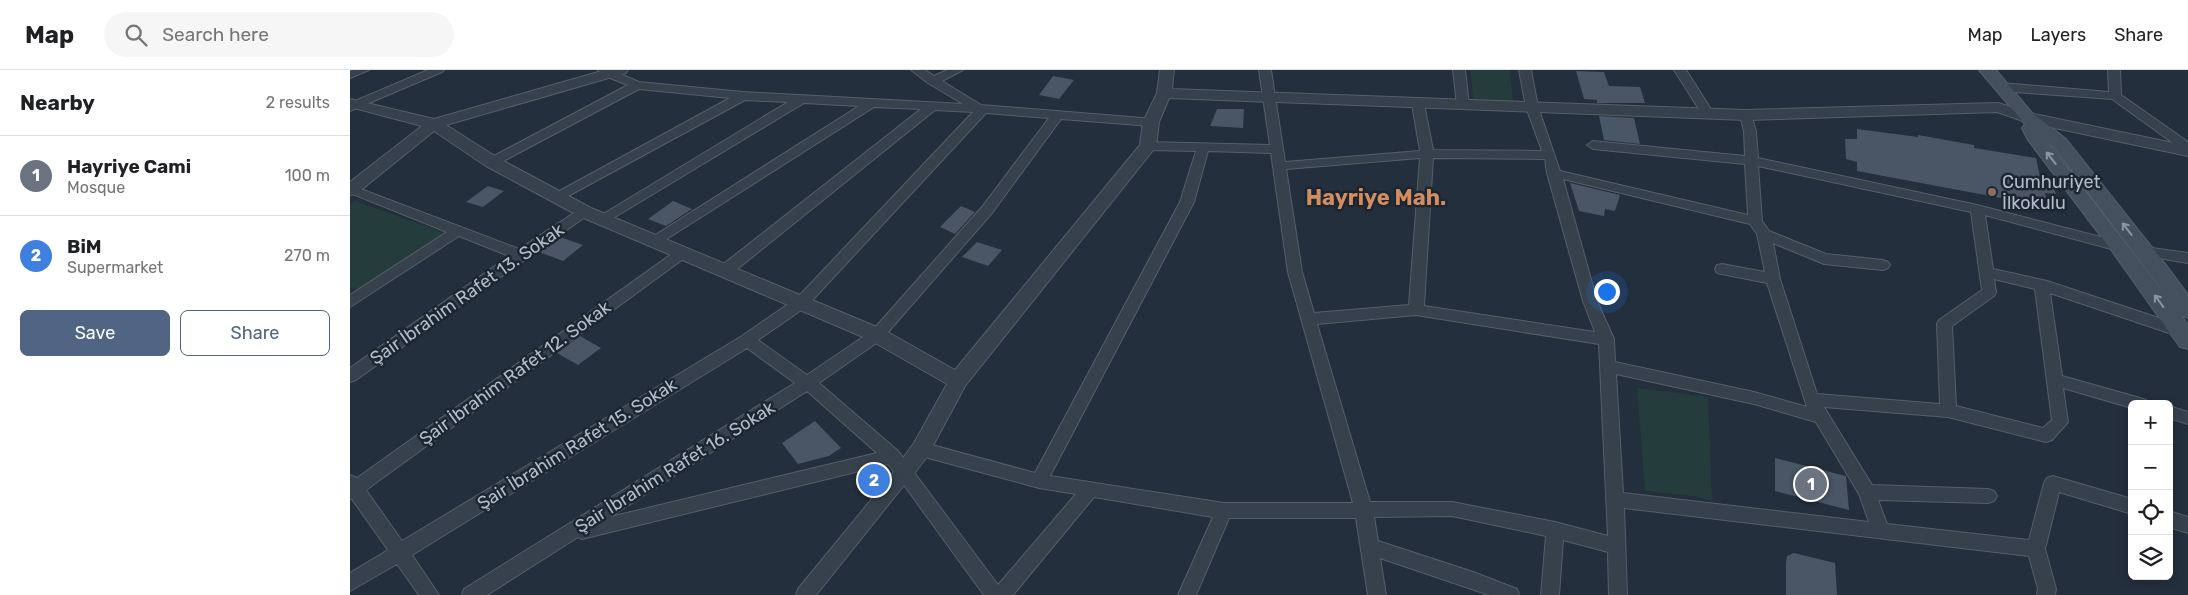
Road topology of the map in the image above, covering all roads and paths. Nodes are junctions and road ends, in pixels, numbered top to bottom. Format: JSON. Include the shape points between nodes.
{"nodes":[{"id":1,"x":363,"y":70,"type":"edge"},
{"id":2,"x":438,"y":70,"type":"edge"},
{"id":3,"x":917,"y":70,"type":"edge"},
{"id":4,"x":957,"y":70,"type":"edge"},
{"id":5,"x":1167,"y":70,"type":"edge"},
{"id":6,"x":1265,"y":70,"type":"edge"},
{"id":7,"x":1459,"y":70,"type":"edge"},
{"id":8,"x":1525,"y":70,"type":"edge"},
{"id":9,"x":1680,"y":70,"type":"edge"},
{"id":10,"x":1987,"y":70,"type":"edge"},
{"id":11,"x":2114,"y":70,"type":"edge"},
{"id":12,"x":611,"y":71,"type":"edge"},
{"id":13,"x":350,"y":75,"type":"edge"},
{"id":14,"x":932,"y":81,"type":"junction"},
{"id":15,"x":638,"y":85,"type":"junction"},
{"id":16,"x":2000,"y":87,"type":"junction"},
{"id":17,"x":1164,"y":93,"type":"junction"},
{"id":18,"x":743,"y":96,"type":"junction"},
{"id":19,"x":2116,"y":96,"type":"junction"},
{"id":20,"x":1269,"y":97,"type":"junction"},
{"id":21,"x":800,"y":100,"type":"junction"},
{"id":22,"x":870,"y":104,"type":"junction"},
{"id":23,"x":1418,"y":104,"type":"junction"},
{"id":24,"x":351,"y":105,"type":"edge"},
{"id":25,"x":1463,"y":106,"type":"junction"},
{"id":26,"x":931,"y":107,"type":"junction"},
{"id":27,"x":1532,"y":107,"type":"junction"},
{"id":28,"x":981,"y":109,"type":"junction"},
{"id":29,"x":1058,"y":114,"type":"junction"},
{"id":30,"x":1708,"y":114,"type":"junction"},
{"id":31,"x":1746,"y":115,"type":"junction"},
{"id":32,"x":2026,"y":117,"type":"junction"},
{"id":33,"x":1151,"y":122,"type":"junction"},
{"id":34,"x":434,"y":124,"type":"junction"},
{"id":35,"x":1593,"y":145,"type":"dead end"},
{"id":36,"x":1148,"y":146,"type":"junction"},
{"id":37,"x":1203,"y":148,"type":"junction"},
{"id":38,"x":1276,"y":149,"type":"junction"},
{"id":39,"x":2188,"y":150,"type":"edge"},
{"id":40,"x":1427,"y":154,"type":"junction"},
{"id":41,"x":1550,"y":155,"type":"junction"},
{"id":42,"x":1752,"y":161,"type":"junction"},
{"id":43,"x":492,"y":162,"type":"junction"},
{"id":44,"x":1279,"y":166,"type":"junction"},
{"id":45,"x":1553,"y":173,"type":"junction"},
{"id":46,"x":350,"y":190,"type":"edge"},
{"id":47,"x":559,"y":197,"type":"junction"},
{"id":48,"x":1977,"y":210,"type":"junction"},
{"id":49,"x":585,"y":212,"type":"junction"},
{"id":50,"x":605,"y":219,"type":"junction"},
{"id":51,"x":1756,"y":221,"type":"junction"},
{"id":52,"x":458,"y":231,"type":"junction"},
{"id":53,"x":1764,"y":234,"type":"junction"},
{"id":54,"x":654,"y":242,"type":"junction"},
{"id":55,"x":2119,"y":246,"type":"junction"},
{"id":56,"x":2145,"y":252,"type":"junction"},
{"id":57,"x":681,"y":254,"type":"junction"},
{"id":58,"x":520,"y":255,"type":"junction"},
{"id":59,"x":2188,"y":258,"type":"edge"},
{"id":60,"x":1883,"y":265,"type":"dead end"},
{"id":61,"x":1722,"y":269,"type":"dead end"},
{"id":62,"x":726,"y":270,"type":"junction"},
{"id":63,"x":1985,"y":272,"type":"junction"},
{"id":64,"x":1773,"y":279,"type":"junction"},
{"id":65,"x":2042,"y":285,"type":"junction"},
{"id":66,"x":350,"y":302,"type":"edge"},
{"id":67,"x":802,"y":302,"type":"junction"},
{"id":68,"x":1416,"y":310,"type":"junction"},
{"id":69,"x":2188,"y":310,"type":"edge"},
{"id":70,"x":1309,"y":319,"type":"junction"},
{"id":71,"x":877,"y":335,"type":"junction"},
{"id":72,"x":2185,"y":336,"type":"edge"},
{"id":73,"x":1606,"y":339,"type":"junction"},
{"id":74,"x":747,"y":340,"type":"junction"},
{"id":75,"x":1608,"y":366,"type":"junction"},
{"id":76,"x":350,"y":376,"type":"edge"},
{"id":77,"x":2055,"y":380,"type":"junction"},
{"id":78,"x":958,"y":381,"type":"junction"},
{"id":79,"x":808,"y":383,"type":"junction"},
{"id":80,"x":1811,"y":400,"type":"junction"},
{"id":81,"x":2128,"y":401,"type":"edge"},
{"id":82,"x":1948,"y":411,"type":"junction"},
{"id":83,"x":2173,"y":413,"type":"edge"},
{"id":84,"x":1821,"y":417,"type":"junction"},
{"id":85,"x":2188,"y":418,"type":"edge"},
{"id":86,"x":921,"y":449,"type":"junction"},
{"id":87,"x":892,"y":456,"type":"junction"},
{"id":88,"x":904,"y":472,"type":"junction"},
{"id":89,"x":1039,"y":481,"type":"junction"},
{"id":90,"x":352,"y":488,"type":"edge"},
{"id":91,"x":1090,"y":490,"type":"junction"},
{"id":92,"x":1867,"y":492,"type":"junction"},
{"id":93,"x":1988,"y":496,"type":"dead end"},
{"id":94,"x":1615,"y":500,"type":"junction"},
{"id":95,"x":2128,"y":506,"type":"edge"},
{"id":96,"x":1364,"y":510,"type":"junction"},
{"id":97,"x":1224,"y":511,"type":"junction"},
{"id":98,"x":2173,"y":520,"type":"edge"},
{"id":99,"x":2188,"y":525,"type":"edge"},
{"id":100,"x":1554,"y":530,"type":"junction"},
{"id":101,"x":1881,"y":531,"type":"junction"},
{"id":102,"x":568,"y":534,"type":"junction"},
{"id":103,"x":1370,"y":546,"type":"junction"},
{"id":104,"x":1617,"y":547,"type":"junction"},
{"id":105,"x":2036,"y":549,"type":"junction"},
{"id":106,"x":399,"y":554,"type":"junction"},
{"id":107,"x":350,"y":583,"type":"edge"},
{"id":108,"x":430,"y":595,"type":"edge"},
{"id":109,"x":471,"y":595,"type":"edge"},
{"id":110,"x":805,"y":595,"type":"edge"},
{"id":111,"x":995,"y":595,"type":"edge"},
{"id":112,"x":1001,"y":595,"type":"edge"},
{"id":113,"x":1187,"y":595,"type":"edge"},
{"id":114,"x":1377,"y":595,"type":"edge"},
{"id":115,"x":1510,"y":595,"type":"edge"},
{"id":116,"x":1550,"y":595,"type":"edge"},
{"id":117,"x":1618,"y":595,"type":"edge"},
{"id":118,"x":2046,"y":595,"type":"edge"}],
"edges":[{"from":1,"to":13,"type":"street"},
{"from":2,"to":24,"type":"street"},
{"from":3,"to":14,"type":"street"},
{"from":4,"to":14,"type":"street"},
{"from":5,"to":17,"type":"street"},
{"from":6,"to":20,"type":"street"},
{"from":7,"to":25,"type":"street"},
{"from":8,"to":27,"type":"street"},
{"from":9,"to":30,"type":"street"},
{"from":10,"to":16,"type":"main road"},
{"from":11,"to":19,"type":"street"},
{"from":12,"to":15,"type":"street"},
{"from":12,"to":34,"type":"street"},
{"from":14,"to":28,"type":"street"},
{"from":15,"to":18,"type":"street"},
{"from":15,"to":43,"type":"street"},
{"from":16,"to":19,"type":"street"},
{"from":16,"to":32,"type":"main road"},
{"from":17,"to":20,"type":"street"},
{"from":17,"to":33,"type":"street"},
{"from":18,"to":21,"type":"street"},
{"from":18,"to":47,"type":"street"},
{"from":19,"to":39,"type":"street"},
{"from":20,"to":23,"type":"street"},
{"from":20,"to":38,"type":"street"},
{"from":21,"to":22,"type":"street"},
{"from":21,"to":50,"type":"street"},
{"from":22,"to":26,"type":"street"},
{"from":22,"to":54,"type":"street"},
{"from":23,"to":25,"type":"street"},
{"from":23,"to":40,"type":"street"},
{"from":24,"to":34,"type":"street"},
{"from":25,"to":27,"type":"street"},
{"from":26,"to":28,"type":"street"},
{"from":26,"to":62,"type":"street"},
{"from":27,"to":30,"type":"street"},
{"from":27,"to":41,"type":"street"},
{"from":28,"to":29,"type":"street"},
{"from":28,"to":67,"type":"street","name":"Şair İbrahim Rafet 15. Sokak"},
{"from":29,"to":33,"type":"street"},
{"from":29,"to":71,"type":"street","name":"Şair İbrahim Rafet 16. Sokak","via":[[987,210]]},
{"from":30,"to":31,"type":"street"},
{"from":31,"to":32,"type":"street","via":[[1998,107]]},
{"from":31,"to":42,"type":"street"},
{"from":32,"to":39,"type":"street"},
{"from":55,"to":32,"type":"main road","one_way":true,"via":[[2034,136]]},
{"from":56,"to":32,"type":"main road","one_way":true,"via":[[2060,143]]},
{"from":33,"to":36,"type":"street"},
{"from":34,"to":43,"type":"street"},
{"from":34,"to":46,"type":"street"},
{"from":35,"to":42,"type":"street"},
{"from":36,"to":37,"type":"street"},
{"from":36,"to":78,"type":"street"},
{"from":37,"to":38,"type":"street"},
{"from":37,"to":89,"type":"street","via":[[1187,202]]},
{"from":38,"to":44,"type":"street"},
{"from":40,"to":41,"type":"street"},
{"from":40,"to":44,"type":"street"},
{"from":40,"to":68,"type":"street"},
{"from":41,"to":45,"type":"street"},
{"from":42,"to":48,"type":"street"},
{"from":42,"to":51,"type":"street"},
{"from":43,"to":47,"type":"street"},
{"from":44,"to":70,"type":"street","via":[[1295,272]]},
{"from":45,"to":51,"type":"street"},
{"from":45,"to":73,"type":"street","via":[[1590,301]]},
{"from":46,"to":52,"type":"street"},
{"from":47,"to":49,"type":"street"},
{"from":48,"to":55,"type":"street"},
{"from":48,"to":63,"type":"street"},
{"from":49,"to":50,"type":"street"},
{"from":49,"to":58,"type":"street","name":"Şair İbrahim Rafet 13. Sokak"},
{"from":50,"to":54,"type":"street"},
{"from":51,"to":53,"type":"street"},
{"from":52,"to":58,"type":"street"},
{"from":52,"to":66,"type":"street"},
{"from":53,"to":60,"type":"street","via":[[1824,259]]},
{"from":53,"to":64,"type":"street"},
{"from":54,"to":57,"type":"street"},
{"from":72,"to":55,"type":"main road","one_way":true},
{"from":56,"to":59,"type":"street"},
{"from":56,"to":69,"type":"main road"},
{"from":57,"to":62,"type":"street"},
{"from":57,"to":90,"type":"street","name":"Şair İbrahim Rafet 12. Sokak"},
{"from":58,"to":76,"type":"street","name":"Şair İbrahim Rafet 13. Sokak"},
{"from":61,"to":64,"type":"street"},
{"from":62,"to":67,"type":"street"},
{"from":63,"to":65,"type":"street"},
{"from":63,"to":82,"type":"street","via":[[1989,292],[1944,324]]},
{"from":64,"to":80,"type":"street"},
{"from":65,"to":72,"type":"street"},
{"from":65,"to":77,"type":"street"},
{"from":67,"to":71,"type":"street"},
{"from":67,"to":74,"type":"street","name":"Şair İbrahim Rafet 15. Sokak"},
{"from":68,"to":70,"type":"street"},
{"from":68,"to":73,"type":"street"},
{"from":70,"to":96,"type":"street"},
{"from":71,"to":78,"type":"street"},
{"from":71,"to":79,"type":"street","name":"Şair İbrahim Rafet 16. Sokak"},
{"from":73,"to":75,"type":"street"},
{"from":74,"to":79,"type":"street"},
{"from":74,"to":106,"type":"street","name":"Şair İbrahim Rafet 15. Sokak"},
{"from":75,"to":84,"type":"street","via":[[1754,398]]},
{"from":75,"to":94,"type":"street"},
{"from":77,"to":81,"type":"street"},
{"from":77,"to":82,"type":"street","via":[[2060,422],[2046,435]]},
{"from":78,"to":86,"type":"street"},
{"from":79,"to":87,"type":"street"},
{"from":79,"to":102,"type":"street","name":"Şair İbrahim Rafet 16. Sokak"},
{"from":80,"to":82,"type":"street"},
{"from":80,"to":84,"type":"street"},
{"from":83,"to":85,"type":"street"},
{"from":84,"to":92,"type":"street"},
{"from":86,"to":88,"type":"street"},
{"from":86,"to":89,"type":"street"},
{"from":87,"to":88,"type":"street"},
{"from":87,"to":102,"type":"street"},
{"from":88,"to":110,"type":"street"},
{"from":88,"to":111,"type":"street"},
{"from":89,"to":91,"type":"street"},
{"from":90,"to":106,"type":"street"},
{"from":91,"to":97,"type":"street"},
{"from":91,"to":112,"type":"street"},
{"from":92,"to":93,"type":"street"},
{"from":92,"to":101,"type":"street"},
{"from":94,"to":101,"type":"street"},
{"from":94,"to":104,"type":"street"},
{"from":95,"to":105,"type":"street","via":[[2053,483]]},
{"from":96,"to":97,"type":"street"},
{"from":96,"to":100,"type":"street","via":[[1452,509]]},
{"from":96,"to":103,"type":"street"},
{"from":97,"to":113,"type":"street"},
{"from":98,"to":99,"type":"street"},
{"from":100,"to":104,"type":"street"},
{"from":100,"to":116,"type":"street"},
{"from":101,"to":105,"type":"street"},
{"from":102,"to":109,"type":"street","name":"Şair İbrahim Rafet 16. Sokak"},
{"from":103,"to":114,"type":"street"},
{"from":103,"to":115,"type":"street"},
{"from":104,"to":117,"type":"street"},
{"from":105,"to":118,"type":"street"},
{"from":106,"to":107,"type":"street","name":"Şair İbrahim Rafet 15. Sokak"},
{"from":106,"to":108,"type":"street"}]}
